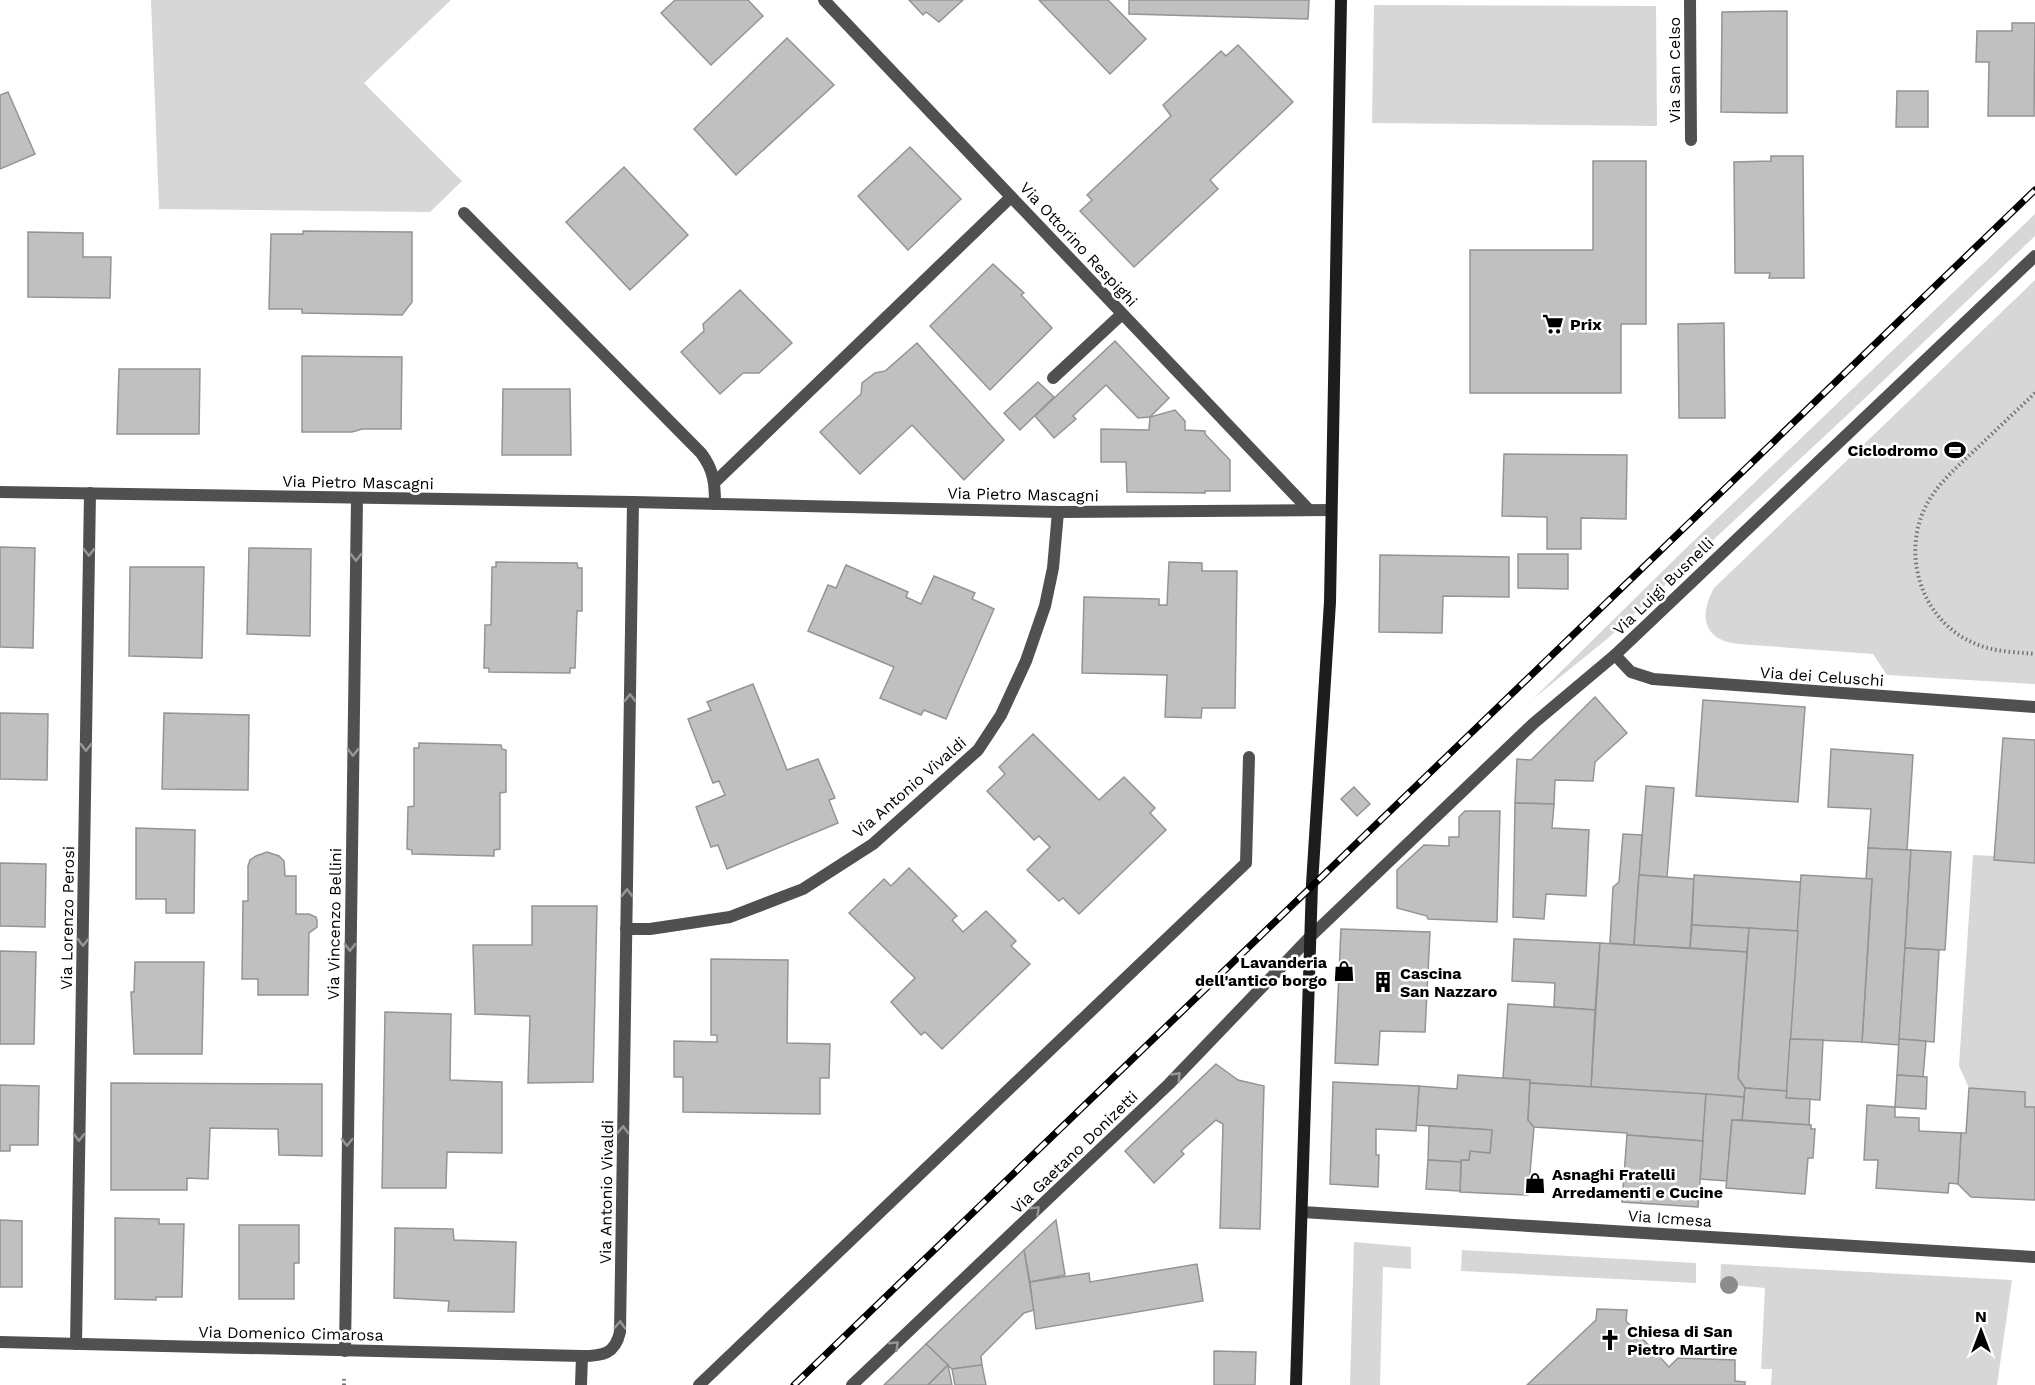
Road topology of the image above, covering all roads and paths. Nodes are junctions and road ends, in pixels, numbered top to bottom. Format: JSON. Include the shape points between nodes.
{"nodes":[{"id":1,"x":824,"y":0,"type":"edge"},
{"id":2,"x":1341,"y":0,"type":"edge"},
{"id":3,"x":1690,"y":0,"type":"edge"},
{"id":4,"x":1691,"y":140,"type":"dead end"},
{"id":5,"x":1011,"y":197,"type":"junction"},
{"id":6,"x":464,"y":213,"type":"dead end"},
{"id":7,"x":2035,"y":256,"type":"edge"},
{"id":8,"x":1122,"y":314,"type":"junction"},
{"id":9,"x":1053,"y":378,"type":"dead end"},
{"id":10,"x":2035,"y":393,"type":"edge"},
{"id":11,"x":715,"y":482,"type":"junction"},
{"id":12,"x":0,"y":492,"type":"edge"},
{"id":13,"x":90,"y":493,"type":"junction"},
{"id":14,"x":357,"y":498,"type":"junction"},
{"id":15,"x":633,"y":502,"type":"junction"},
{"id":16,"x":715,"y":504,"type":"junction"},
{"id":17,"x":1309,"y":510,"type":"junction"},
{"id":18,"x":1332,"y":510,"type":"junction"},
{"id":19,"x":1058,"y":512,"type":"junction"},
{"id":20,"x":2035,"y":654,"type":"edge"},
{"id":21,"x":1615,"y":655,"type":"junction"},
{"id":22,"x":2035,"y":707,"type":"edge"},
{"id":23,"x":1249,"y":757,"type":"dead end"},
{"id":24,"x":626,"y":929,"type":"junction"},
{"id":25,"x":1311,"y":936,"type":"junction"},
{"id":26,"x":1302,"y":1212,"type":"junction"},
{"id":27,"x":2035,"y":1257,"type":"edge"},
{"id":28,"x":0,"y":1342,"type":"edge"},
{"id":29,"x":76,"y":1344,"type":"junction"},
{"id":30,"x":345,"y":1351,"type":"junction"},
{"id":31,"x":582,"y":1356,"type":"junction"},
{"id":32,"x":581,"y":1385,"type":"edge"},
{"id":33,"x":699,"y":1385,"type":"edge"},
{"id":34,"x":852,"y":1385,"type":"edge"},
{"id":35,"x":1296,"y":1385,"type":"edge"}],
"edges":[{"from":1,"to":5,"type":"street","name":"Via Ottorino Respighi"},
{"from":2,"to":18,"type":"street"},
{"from":3,"to":4,"type":"street","name":"Via San Celso"},
{"from":5,"to":8,"type":"street","name":"Via Ottorino Respighi"},
{"from":5,"to":11,"type":"street"},
{"from":6,"to":11,"type":"street","via":[[701,453]]},
{"from":7,"to":21,"type":"street","name":"Via Luigi Busnelli"},
{"from":8,"to":9,"type":"street"},
{"from":8,"to":17,"type":"street","name":"Via Ottorino Respighi"},
{"from":10,"to":20,"type":"path","via":[[1930,498],[1919,523],[1914,553],[1919,582],[1932,608],[1951,629],[1976,644]]},
{"from":11,"to":16,"type":"street"},
{"from":12,"to":13,"type":"street","name":"Via Pietro Mascagni"},
{"from":13,"to":14,"type":"street","name":"Via Pietro Mascagni"},
{"from":13,"to":29,"type":"street","name":"Via Lorenzo Perosi","one_way":true},
{"from":14,"to":15,"type":"street","name":"Via Pietro Mascagni"},
{"from":14,"to":30,"type":"street","name":"Via Vincenzo Bellini","one_way":true},
{"from":15,"to":16,"type":"street","name":"Via Pietro Mascagni"},
{"from":24,"to":15,"type":"street","name":"Via Antonio Vivaldi","one_way":true},
{"from":16,"to":19,"type":"street","name":"Via Pietro Mascagni"},
{"from":17,"to":18,"type":"street","name":"Via Pietro Mascagni"},
{"from":17,"to":19,"type":"street","name":"Via Pietro Mascagni"},
{"from":18,"to":25,"type":"street"},
{"from":19,"to":24,"type":"street","name":"Via Antonio Vivaldi","via":[[1045,606],[1006,705],[978,750],[873,844],[803,889],[730,917]]},
{"from":21,"to":22,"type":"street","name":"Via dei Celuschi","via":[[1631,672],[1653,679]]},
{"from":21,"to":25,"type":"street","name":"Via Luigi Busnelli","via":[[1534,723]]},
{"from":23,"to":33,"type":"street","via":[[1246,863]]},
{"from":31,"to":24,"type":"street","name":"Via Antonio Vivaldi","one_way":true,"via":[[613,1349],[620,1332]]},
{"from":25,"to":26,"type":"street"},
{"from":34,"to":25,"type":"street","name":"Via Gaetano Donizetti","one_way":true,"via":[[1169,1084]]},
{"from":26,"to":27,"type":"street","name":"Via Icmesa"},
{"from":26,"to":35,"type":"street"},
{"from":28,"to":29,"type":"street","name":"Via Domenico Cimarosa"},
{"from":29,"to":30,"type":"street","name":"Via Domenico Cimarosa"},
{"from":30,"to":31,"type":"street","name":"Via Domenico Cimarosa"},
{"from":31,"to":32,"type":"street"}]}
